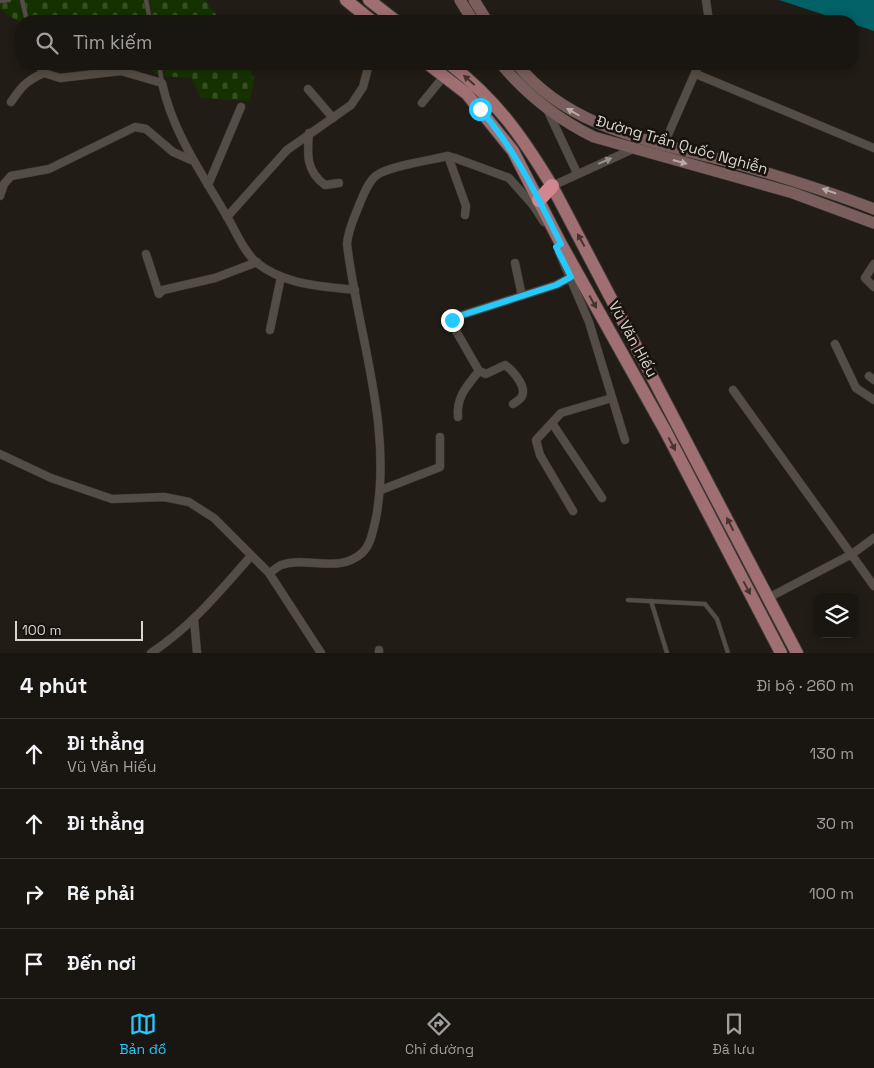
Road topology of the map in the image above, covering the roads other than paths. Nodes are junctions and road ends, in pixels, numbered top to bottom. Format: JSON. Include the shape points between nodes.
{"nodes":[{"id":1,"x":10,"y":0,"type":"edge"},
{"id":2,"x":22,"y":0,"type":"edge"},
{"id":3,"x":146,"y":0,"type":"edge"},
{"id":4,"x":346,"y":0,"type":"edge"},
{"id":5,"x":369,"y":0,"type":"edge"},
{"id":6,"x":460,"y":0,"type":"edge"},
{"id":7,"x":474,"y":0,"type":"edge"},
{"id":8,"x":706,"y":0,"type":"edge"},
{"id":9,"x":0,"y":1,"type":"edge"},
{"id":10,"x":25,"y":15,"type":"edge"},
{"id":11,"x":149,"y":15,"type":"edge"},
{"id":12,"x":365,"y":15,"type":"edge"},
{"id":13,"x":388,"y":15,"type":"edge"},
{"id":14,"x":470,"y":15,"type":"edge"},
{"id":15,"x":483,"y":15,"type":"edge"},
{"id":16,"x":708,"y":15,"type":"edge"},
{"id":17,"x":42,"y":70,"type":"edge"},
{"id":18,"x":159,"y":70,"type":"edge"},
{"id":19,"x":367,"y":70,"type":"edge"},
{"id":20,"x":436,"y":70,"type":"edge"},
{"id":21,"x":457,"y":70,"type":"edge"},
{"id":22,"x":507,"y":70,"type":"edge"},
{"id":23,"x":523,"y":70,"type":"edge"},
{"id":24,"x":697,"y":70,"type":"edge"},
{"id":25,"x":44,"y":74,"type":"junction"},
{"id":26,"x":696,"y":74,"type":"junction"},
{"id":27,"x":444,"y":76,"type":"junction"},
{"id":28,"x":162,"y":83,"type":"junction"},
{"id":29,"x":308,"y":89,"type":"dead end"},
{"id":30,"x":11,"y":102,"type":"dead end"},
{"id":31,"x":422,"y":103,"type":"dead end"},
{"id":32,"x":241,"y":107,"type":"dead end"},
{"id":33,"x":546,"y":109,"type":"junction"},
{"id":34,"x":333,"y":118,"type":"junction"},
{"id":35,"x":309,"y":133,"type":"junction"},
{"id":36,"x":664,"y":144,"type":"junction"},
{"id":37,"x":874,"y":148,"type":"edge"},
{"id":38,"x":633,"y":149,"type":"junction"},
{"id":39,"x":448,"y":156,"type":"junction"},
{"id":40,"x":191,"y":160,"type":"junction"},
{"id":41,"x":577,"y":173,"type":"junction"},
{"id":42,"x":339,"y":183,"type":"dead end"},
{"id":43,"x":208,"y":185,"type":"junction"},
{"id":44,"x":552,"y":186,"type":"junction"},
{"id":45,"x":0,"y":196,"type":"edge"},
{"id":46,"x":539,"y":200,"type":"junction"},
{"id":47,"x":874,"y":209,"type":"edge"},
{"id":48,"x":465,"y":215,"type":"dead end"},
{"id":49,"x":227,"y":217,"type":"junction"},
{"id":50,"x":874,"y":223,"type":"edge"},
{"id":51,"x":559,"y":245,"type":"junction"},
{"id":52,"x":146,"y":254,"type":"dead end"},
{"id":53,"x":257,"y":262,"type":"junction"},
{"id":54,"x":515,"y":263,"type":"dead end"},
{"id":55,"x":874,"y":264,"type":"edge"},
{"id":56,"x":282,"y":277,"type":"junction"},
{"id":57,"x":571,"y":277,"type":"junction"},
{"id":58,"x":874,"y":286,"type":"edge"},
{"id":59,"x":354,"y":290,"type":"junction"},
{"id":60,"x":522,"y":296,"type":"junction"},
{"id":61,"x":270,"y":330,"type":"dead end"},
{"id":62,"x":834,"y":344,"type":"dead end"},
{"id":63,"x":479,"y":371,"type":"junction"},
{"id":64,"x":733,"y":390,"type":"dead end"},
{"id":65,"x":612,"y":398,"type":"junction"},
{"id":66,"x":874,"y":400,"type":"edge"},
{"id":67,"x":513,"y":404,"type":"dead end"},
{"id":68,"x":458,"y":417,"type":"dead end"},
{"id":69,"x":552,"y":423,"type":"junction"},
{"id":70,"x":440,"y":436,"type":"dead end"},
{"id":71,"x":625,"y":440,"type":"dead end"},
{"id":72,"x":0,"y":454,"type":"edge"},
{"id":73,"x":381,"y":490,"type":"junction"},
{"id":74,"x":602,"y":498,"type":"dead end"},
{"id":75,"x":573,"y":511,"type":"dead end"},
{"id":76,"x":874,"y":538,"type":"edge"},
{"id":77,"x":852,"y":554,"type":"junction"},
{"id":78,"x":250,"y":556,"type":"junction"},
{"id":79,"x":269,"y":573,"type":"junction"},
{"id":80,"x":874,"y":586,"type":"edge"},
{"id":81,"x":768,"y":598,"type":"junction"},
{"id":82,"x":628,"y":600,"type":"dead end"},
{"id":83,"x":651,"y":601,"type":"junction"},
{"id":84,"x":194,"y":619,"type":"junction"},
{"id":85,"x":151,"y":653,"type":"edge"},
{"id":86,"x":197,"y":653,"type":"edge"},
{"id":87,"x":321,"y":653,"type":"edge"},
{"id":88,"x":667,"y":653,"type":"edge"},
{"id":89,"x":728,"y":653,"type":"edge"},
{"id":90,"x":781,"y":653,"type":"edge"},
{"id":91,"x":797,"y":653,"type":"edge"}],
"edges":[{"from":1,"to":9,"type":"lane"},
{"from":2,"to":10,"type":"lane"},
{"from":3,"to":11,"type":"lane"},
{"from":4,"to":12,"type":"main road"},
{"from":5,"to":13,"type":"main road"},
{"from":6,"to":14,"type":"main road"},
{"from":7,"to":15,"type":"main road"},
{"from":8,"to":16,"type":"street"},
{"from":17,"to":25,"type":"street"},
{"from":18,"to":28,"type":"lane"},
{"from":19,"to":34,"type":"street","via":[[355,100]]},
{"from":20,"to":27,"type":"main road","name":"Vũ Văn Hiếu"},
{"from":44,"to":21,"type":"main road","name":"Vũ Văn Hiếu","one_way":true,"via":[[503,112]]},
{"from":22,"to":33,"type":"main road","name":"Đường Trần Quốc Nghiễn"},
{"from":36,"to":23,"type":"main road","name":"Đường Trần Quốc Nghiễn","one_way":true,"via":[[580,116],[542,91]]},
{"from":24,"to":26,"type":"street"},
{"from":25,"to":28,"type":"street","via":[[60,78],[121,71]]},
{"from":25,"to":30,"type":"street","via":[[22,85]]},
{"from":26,"to":36,"type":"street"},
{"from":26,"to":37,"type":"street"},
{"from":27,"to":31,"type":"street"},
{"from":27,"to":46,"type":"main road","name":"Vũ Văn Hiếu","via":[[467,94],[492,123],[513,151]]},
{"from":28,"to":40,"type":"street","via":[[174,124]]},
{"from":29,"to":34,"type":"street"},
{"from":32,"to":43,"type":"street"},
{"from":33,"to":38,"type":"main road","name":"Đường Trần Quốc Nghiễn","via":[[575,128]]},
{"from":33,"to":41,"type":"street"},
{"from":34,"to":35,"type":"street"},
{"from":35,"to":42,"type":"street","via":[[306,150],[315,174],[324,185]]},
{"from":35,"to":49,"type":"street","via":[[286,150]]},
{"from":47,"to":36,"type":"main road","name":"Đường Trần Quốc Nghiễn","one_way":true,"via":[[797,181]]},
{"from":41,"to":38,"type":"street","one_way":true},
{"from":38,"to":50,"type":"main road","name":"Đường Trần Quốc Nghiễn","one_way":true,"via":[[793,193]]},
{"from":39,"to":48,"type":"street","via":[[466,206]]},
{"from":39,"to":51,"type":"street","via":[[509,178],[533,205]]},
{"from":39,"to":59,"type":"street","via":[[383,172],[372,180],[348,235]]},
{"from":40,"to":43,"type":"street"},
{"from":40,"to":45,"type":"street","via":[[173,152],[146,129],[135,127],[49,169],[11,176]]},
{"from":41,"to":44,"type":"street"},
{"from":43,"to":49,"type":"street"},
{"from":44,"to":46,"type":"highway"},
{"from":81,"to":44,"type":"main road","name":"Vũ Văn Hiếu","one_way":true},
{"from":46,"to":51,"type":"main road","name":"Vũ Văn Hiếu"},
{"from":49,"to":53,"type":"street"},
{"from":51,"to":57,"type":"street"},
{"from":51,"to":90,"type":"main road","name":"Vũ Văn Hiếu","one_way":true,"via":[[662,424]]},
{"from":52,"to":53,"type":"street","via":[[159,294],[163,290],[236,272]]},
{"from":53,"to":56,"type":"street"},
{"from":54,"to":60,"type":"street"},
{"from":55,"to":58,"type":"street","via":[[865,278]]},
{"from":56,"to":59,"type":"street","via":[[303,284]]},
{"from":56,"to":61,"type":"street"},
{"from":57,"to":60,"type":"street"},
{"from":57,"to":65,"type":"street","via":[[590,322]]},
{"from":59,"to":73,"type":"street","via":[[378,413]]},
{"from":60,"to":63,"type":"street","via":[[453,318],[452,324]]},
{"from":62,"to":66,"type":"street","via":[[856,388]]},
{"from":63,"to":67,"type":"street","via":[[486,374],[499,366],[509,368],[523,392]]},
{"from":63,"to":68,"type":"street","via":[[462,393]]},
{"from":64,"to":77,"type":"street"},
{"from":65,"to":69,"type":"street","via":[[562,414]]},
{"from":65,"to":71,"type":"street"},
{"from":69,"to":74,"type":"street"},
{"from":69,"to":75,"type":"street","via":[[536,440],[536,448]]},
{"from":70,"to":73,"type":"street","via":[[440,467]]},
{"from":72,"to":78,"type":"street","via":[[51,478],[112,499],[164,497],[188,502],[214,518]]},
{"from":73,"to":79,"type":"street","via":[[371,539],[364,552],[336,565],[305,562],[281,565]]},
{"from":76,"to":77,"type":"street"},
{"from":77,"to":80,"type":"street"},
{"from":77,"to":81,"type":"street"},
{"from":78,"to":79,"type":"street"},
{"from":78,"to":84,"type":"street"},
{"from":79,"to":87,"type":"street"},
{"from":81,"to":91,"type":"main road","name":"Vũ Văn Hiếu"},
{"from":82,"to":83,"type":"lane"},
{"from":83,"to":88,"type":"lane"},
{"from":83,"to":89,"type":"lane","via":[[705,604],[717,619]]},
{"from":84,"to":85,"type":"street"},
{"from":84,"to":86,"type":"street"}]}
